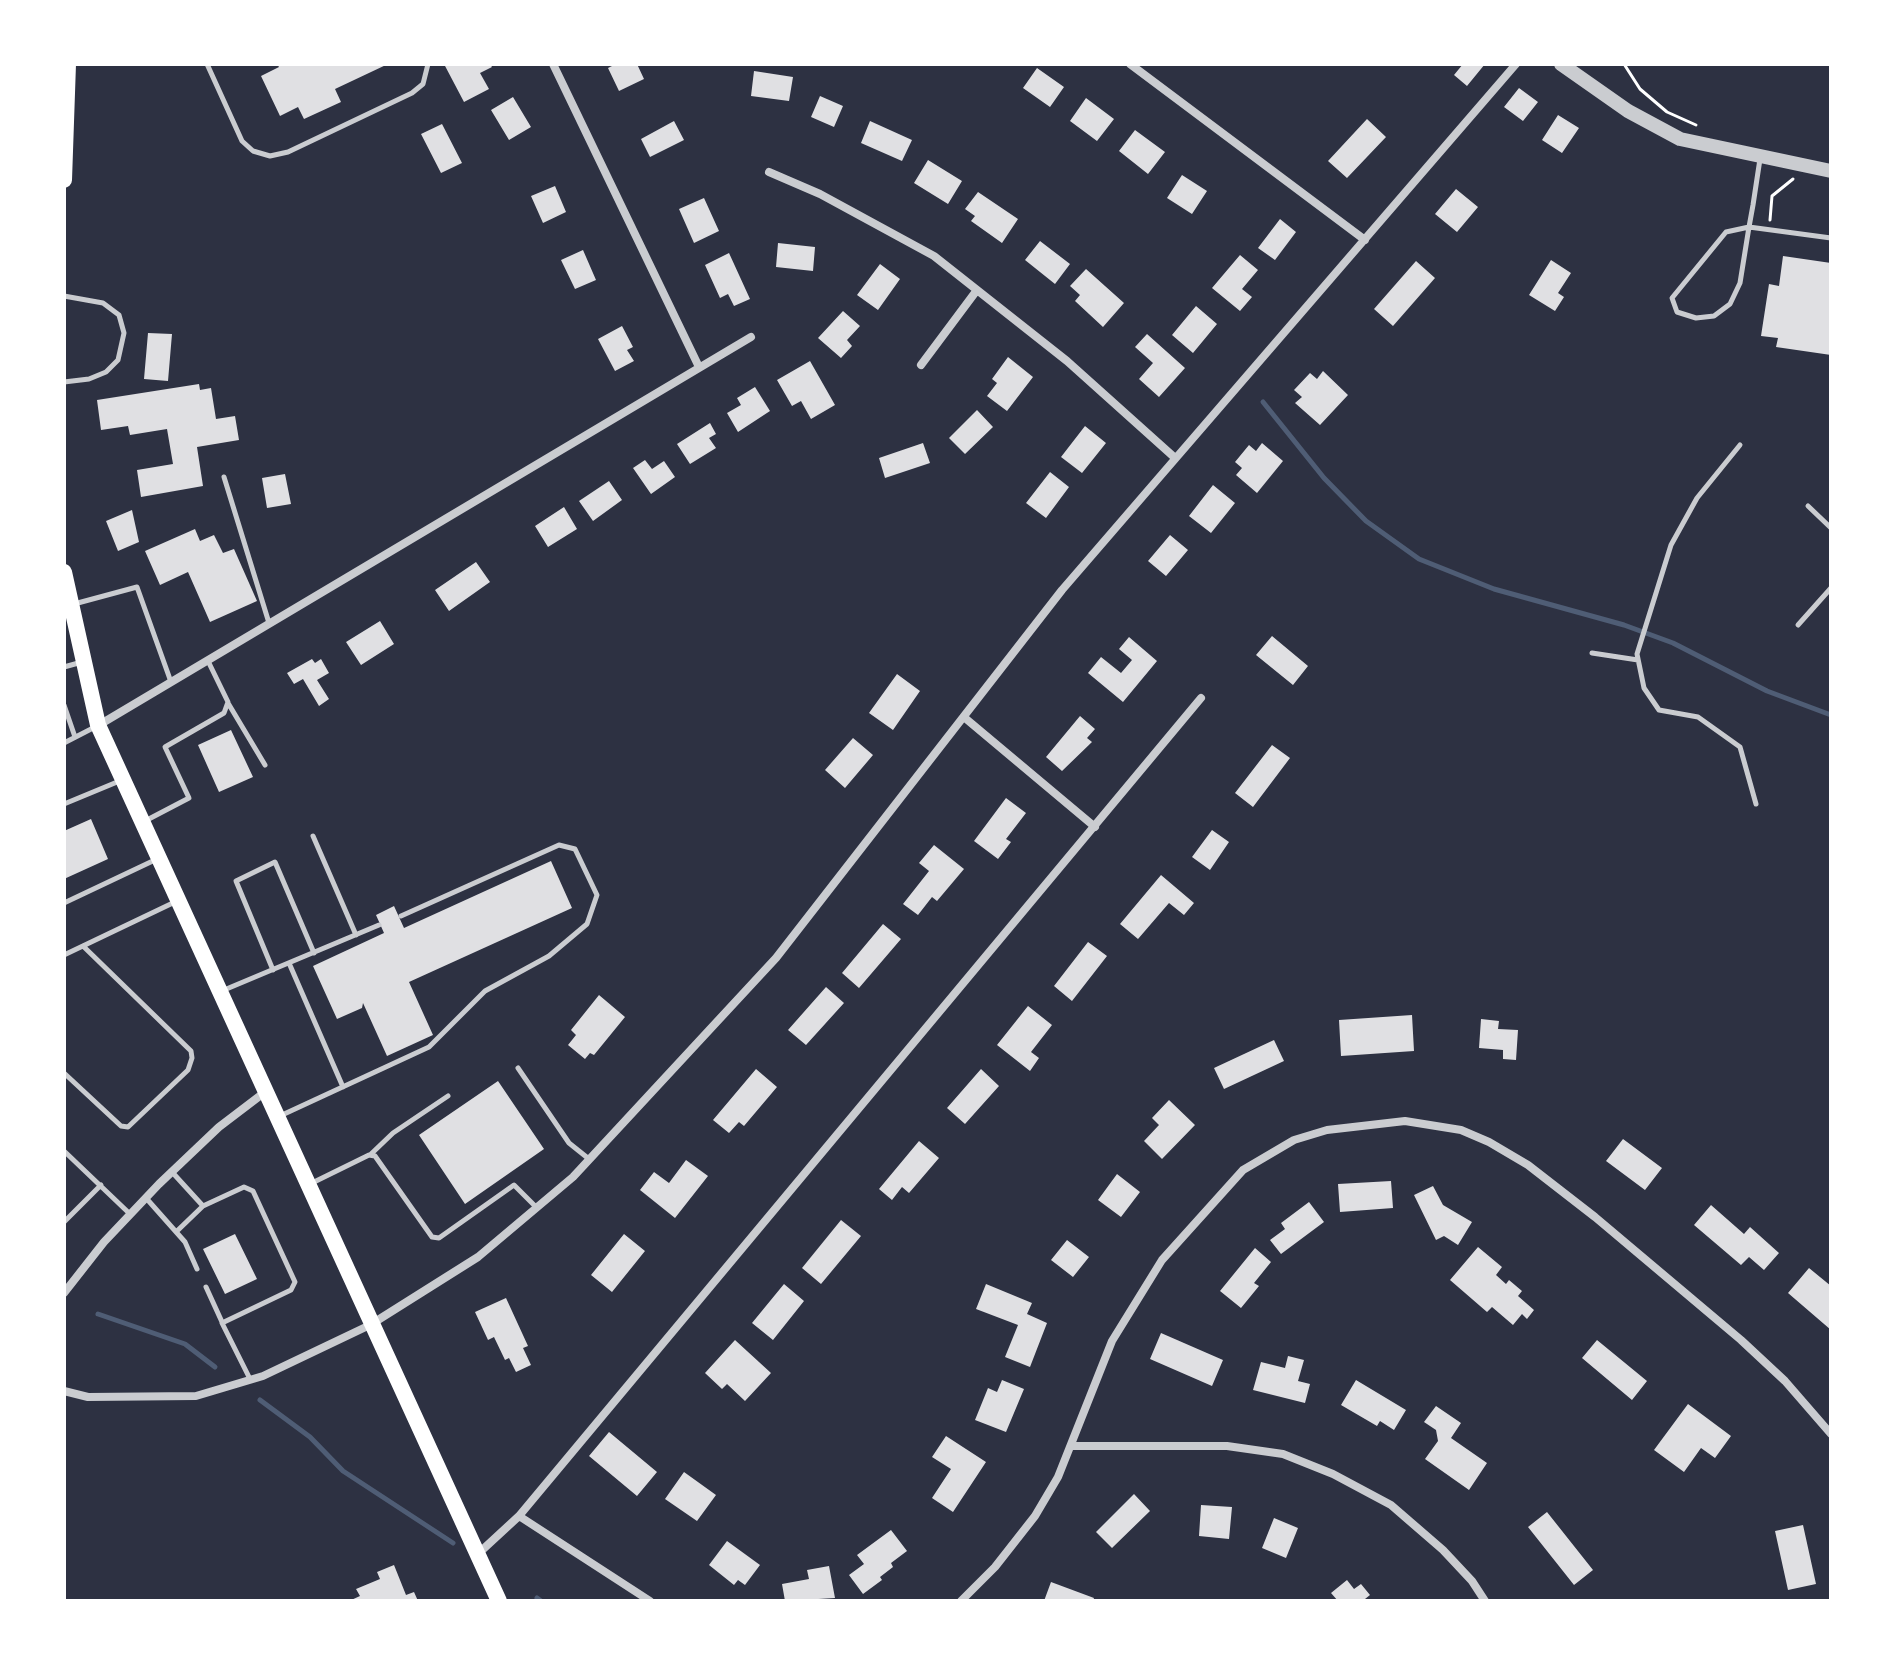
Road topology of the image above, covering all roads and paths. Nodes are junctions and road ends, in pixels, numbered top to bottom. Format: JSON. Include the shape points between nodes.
{"nodes":[{"id":1,"x":68,"y":64,"type":"edge"},
{"id":2,"x":207,"y":64,"type":"edge"},
{"id":3,"x":428,"y":64,"type":"edge"},
{"id":4,"x":553,"y":64,"type":"edge"},
{"id":5,"x":1130,"y":64,"type":"edge"},
{"id":6,"x":1516,"y":64,"type":"edge"},
{"id":7,"x":1561,"y":64,"type":"edge"},
{"id":8,"x":1760,"y":158,"type":"junction"},
{"id":9,"x":1831,"y":171,"type":"edge"},
{"id":10,"x":769,"y":172,"type":"dead end"},
{"id":11,"x":64,"y":180,"type":"edge"},
{"id":12,"x":1749,"y":227,"type":"junction"},
{"id":13,"x":1831,"y":238,"type":"edge"},
{"id":14,"x":1365,"y":240,"type":"junction"},
{"id":15,"x":977,"y":290,"type":"junction"},
{"id":16,"x":64,"y":296,"type":"edge"},
{"id":17,"x":751,"y":337,"type":"dead end"},
{"id":18,"x":921,"y":365,"type":"dead end"},
{"id":19,"x":699,"y":367,"type":"junction"},
{"id":20,"x":64,"y":382,"type":"edge"},
{"id":21,"x":1740,"y":445,"type":"dead end"},
{"id":22,"x":1174,"y":457,"type":"junction"},
{"id":23,"x":224,"y":477,"type":"dead end"},
{"id":24,"x":1808,"y":506,"type":"dead end"},
{"id":25,"x":1831,"y":528,"type":"edge"},
{"id":26,"x":64,"y":572,"type":"edge"},
{"id":27,"x":1831,"y":588,"type":"edge"},
{"id":28,"x":66,"y":593,"type":"edge"},
{"id":29,"x":269,"y":623,"type":"junction"},
{"id":30,"x":1798,"y":625,"type":"dead end"},
{"id":31,"x":1592,"y":653,"type":"dead end"},
{"id":32,"x":207,"y":660,"type":"junction"},
{"id":33,"x":1638,"y":660,"type":"junction"},
{"id":34,"x":84,"y":662,"type":"junction"},
{"id":35,"x":64,"y":667,"type":"edge"},
{"id":36,"x":171,"y":682,"type":"junction"},
{"id":37,"x":1201,"y":698,"type":"dead end"},
{"id":38,"x":228,"y":702,"type":"junction"},
{"id":39,"x":64,"y":705,"type":"edge"},
{"id":40,"x":965,"y":718,"type":"junction"},
{"id":41,"x":98,"y":725,"type":"junction"},
{"id":42,"x":75,"y":737,"type":"junction"},
{"id":43,"x":64,"y":743,"type":"edge"},
{"id":44,"x":265,"y":765,"type":"dead end"},
{"id":45,"x":123,"y":779,"type":"junction"},
{"id":46,"x":64,"y":804,"type":"edge"},
{"id":47,"x":1756,"y":804,"type":"dead end"},
{"id":48,"x":142,"y":822,"type":"junction"},
{"id":49,"x":1095,"y":827,"type":"junction"},
{"id":50,"x":313,"y":836,"type":"dead end"},
{"id":51,"x":159,"y":858,"type":"junction"},
{"id":52,"x":178,"y":900,"type":"junction"},
{"id":53,"x":64,"y":903,"type":"edge"},
{"id":54,"x":401,"y":916,"type":"dead end"},
{"id":55,"x":379,"y":925,"type":"dead end"},
{"id":56,"x":356,"y":935,"type":"junction"},
{"id":57,"x":83,"y":946,"type":"junction"},
{"id":58,"x":314,"y":953,"type":"junction"},
{"id":59,"x":64,"y":955,"type":"edge"},
{"id":60,"x":289,"y":963,"type":"junction"},
{"id":61,"x":273,"y":970,"type":"junction"},
{"id":62,"x":220,"y":992,"type":"junction"},
{"id":63,"x":518,"y":1068,"type":"dead end"},
{"id":64,"x":64,"y":1073,"type":"edge"},
{"id":65,"x":343,"y":1087,"type":"junction"},
{"id":66,"x":265,"y":1092,"type":"junction"},
{"id":67,"x":448,"y":1096,"type":"dead end"},
{"id":68,"x":277,"y":1118,"type":"junction"},
{"id":69,"x":64,"y":1151,"type":"edge"},
{"id":70,"x":369,"y":1155,"type":"junction"},
{"id":71,"x":590,"y":1160,"type":"junction"},
{"id":72,"x":172,"y":1172,"type":"junction"},
{"id":73,"x":101,"y":1185,"type":"junction"},
{"id":74,"x":307,"y":1185,"type":"junction"},
{"id":75,"x":146,"y":1198,"type":"junction"},
{"id":76,"x":203,"y":1206,"type":"junction"},
{"id":77,"x":537,"y":1208,"type":"junction"},
{"id":78,"x":131,"y":1214,"type":"junction"},
{"id":79,"x":64,"y":1222,"type":"edge"},
{"id":80,"x":176,"y":1232,"type":"junction"},
{"id":81,"x":197,"y":1269,"type":"dead end"},
{"id":82,"x":206,"y":1287,"type":"dead end"},
{"id":83,"x":64,"y":1293,"type":"edge"},
{"id":84,"x":222,"y":1323,"type":"junction"},
{"id":85,"x":370,"y":1325,"type":"junction"},
{"id":86,"x":250,"y":1380,"type":"junction"},
{"id":87,"x":64,"y":1391,"type":"edge"},
{"id":88,"x":1831,"y":1434,"type":"edge"},
{"id":89,"x":1072,"y":1446,"type":"junction"},
{"id":90,"x":519,"y":1516,"type":"junction"},
{"id":91,"x":480,"y":1552,"type":"junction"},
{"id":92,"x":499,"y":1601,"type":"edge"},
{"id":93,"x":650,"y":1601,"type":"edge"},
{"id":94,"x":961,"y":1601,"type":"edge"},
{"id":95,"x":1485,"y":1601,"type":"edge"}],
"edges":[{"from":1,"to":11,"type":"main road"},
{"from":2,"to":3,"type":"lane","via":[[242,141],[270,156],[412,93],[423,84]]},
{"from":4,"to":19,"type":"street"},
{"from":5,"to":14,"type":"street"},
{"from":6,"to":14,"type":"street"},
{"from":7,"to":8,"type":"street","via":[[1628,111],[1680,139]]},
{"from":8,"to":9,"type":"street"},
{"from":8,"to":12,"type":"lane"},
{"from":10,"to":15,"type":"street","via":[[890,230]]},
{"from":12,"to":12,"type":"lane","via":[[1740,283],[1730,304],[1714,316],[1677,312],[1672,298],[1686,277],[1726,232]]},
{"from":12,"to":13,"type":"lane"},
{"from":14,"to":22,"type":"street"},
{"from":15,"to":18,"type":"street"},
{"from":15,"to":22,"type":"street","via":[[1067,361]]},
{"from":16,"to":20,"type":"lane","via":[[103,303],[119,315],[124,333],[118,360],[106,372]]},
{"from":17,"to":19,"type":"street"},
{"from":19,"to":29,"type":"street"},
{"from":21,"to":33,"type":"lane","via":[[1697,498],[1671,545]]},
{"from":22,"to":40,"type":"street","via":[[1062,590]]},
{"from":23,"to":29,"type":"lane"},
{"from":24,"to":25,"type":"lane"},
{"from":26,"to":28,"type":"main road"},
{"from":27,"to":30,"type":"lane"},
{"from":28,"to":34,"type":"main road"},
{"from":28,"to":36,"type":"lane","via":[[137,587]]},
{"from":29,"to":32,"type":"street"},
{"from":31,"to":33,"type":"lane"},
{"from":32,"to":36,"type":"street"},
{"from":32,"to":38,"type":"lane"},
{"from":33,"to":47,"type":"lane","via":[[1644,688],[1659,710],[1698,717],[1740,747]]},
{"from":34,"to":35,"type":"lane"},
{"from":34,"to":41,"type":"main road"},
{"from":36,"to":41,"type":"street"},
{"from":37,"to":49,"type":"street"},
{"from":38,"to":44,"type":"lane"},
{"from":38,"to":48,"type":"lane","via":[[224,713],[165,747],[189,798]]},
{"from":39,"to":42,"type":"lane"},
{"from":40,"to":49,"type":"street"},
{"from":40,"to":71,"type":"street","via":[[776,958]]},
{"from":41,"to":42,"type":"lane"},
{"from":41,"to":45,"type":"main road"},
{"from":42,"to":43,"type":"lane"},
{"from":45,"to":46,"type":"lane"},
{"from":45,"to":48,"type":"main road"},
{"from":48,"to":51,"type":"main road"},
{"from":49,"to":90,"type":"street"},
{"from":50,"to":56,"type":"lane"},
{"from":51,"to":52,"type":"main road"},
{"from":51,"to":53,"type":"lane"},
{"from":52,"to":57,"type":"lane"},
{"from":52,"to":62,"type":"main road"},
{"from":54,"to":65,"type":"lane","via":[[559,845],[575,849],[597,895],[587,924],[549,956],[485,991],[429,1047]]},
{"from":55,"to":56,"type":"lane"},
{"from":56,"to":58,"type":"lane"},
{"from":57,"to":59,"type":"lane"},
{"from":57,"to":64,"type":"lane","via":[[191,1051],[192,1058],[188,1070],[128,1127]]},
{"from":58,"to":60,"type":"lane"},
{"from":58,"to":61,"type":"lane","via":[[275,862],[236,881]]},
{"from":60,"to":61,"type":"lane"},
{"from":60,"to":65,"type":"lane"},
{"from":61,"to":62,"type":"lane"},
{"from":62,"to":66,"type":"main road"},
{"from":63,"to":71,"type":"lane","via":[[569,1143]]},
{"from":65,"to":68,"type":"lane"},
{"from":66,"to":68,"type":"main road"},
{"from":66,"to":72,"type":"street"},
{"from":67,"to":70,"type":"lane"},
{"from":68,"to":74,"type":"main road"},
{"from":69,"to":73,"type":"lane"},
{"from":70,"to":74,"type":"lane"},
{"from":70,"to":77,"type":"lane","via":[[375,1156],[432,1237],[439,1238],[514,1185]]},
{"from":71,"to":77,"type":"street"},
{"from":72,"to":75,"type":"street"},
{"from":72,"to":76,"type":"lane"},
{"from":73,"to":78,"type":"lane"},
{"from":73,"to":79,"type":"lane"},
{"from":74,"to":85,"type":"main road"},
{"from":75,"to":78,"type":"street"},
{"from":75,"to":80,"type":"lane"},
{"from":76,"to":80,"type":"lane"},
{"from":76,"to":84,"type":"lane","via":[[244,1187],[253,1191],[295,1282],[291,1290]]},
{"from":77,"to":85,"type":"street","via":[[478,1257]]},
{"from":78,"to":83,"type":"street"},
{"from":80,"to":81,"type":"lane"},
{"from":82,"to":84,"type":"lane"},
{"from":84,"to":86,"type":"lane"},
{"from":85,"to":86,"type":"street"},
{"from":85,"to":91,"type":"main road"},
{"from":86,"to":87,"type":"street","via":[[196,1396],[88,1397]]},
{"from":88,"to":89,"type":"street","via":[[1741,1340],[1528,1165],[1461,1130],[1405,1121],[1327,1130],[1294,1140],[1232,1181],[1162,1260],[1112,1341]]},
{"from":89,"to":94,"type":"street","via":[[1035,1516]]},
{"from":89,"to":95,"type":"street","via":[[1227,1446],[1283,1454],[1391,1505],[1443,1550]]},
{"from":90,"to":91,"type":"street"},
{"from":90,"to":93,"type":"street"},
{"from":91,"to":92,"type":"main road"}]}
